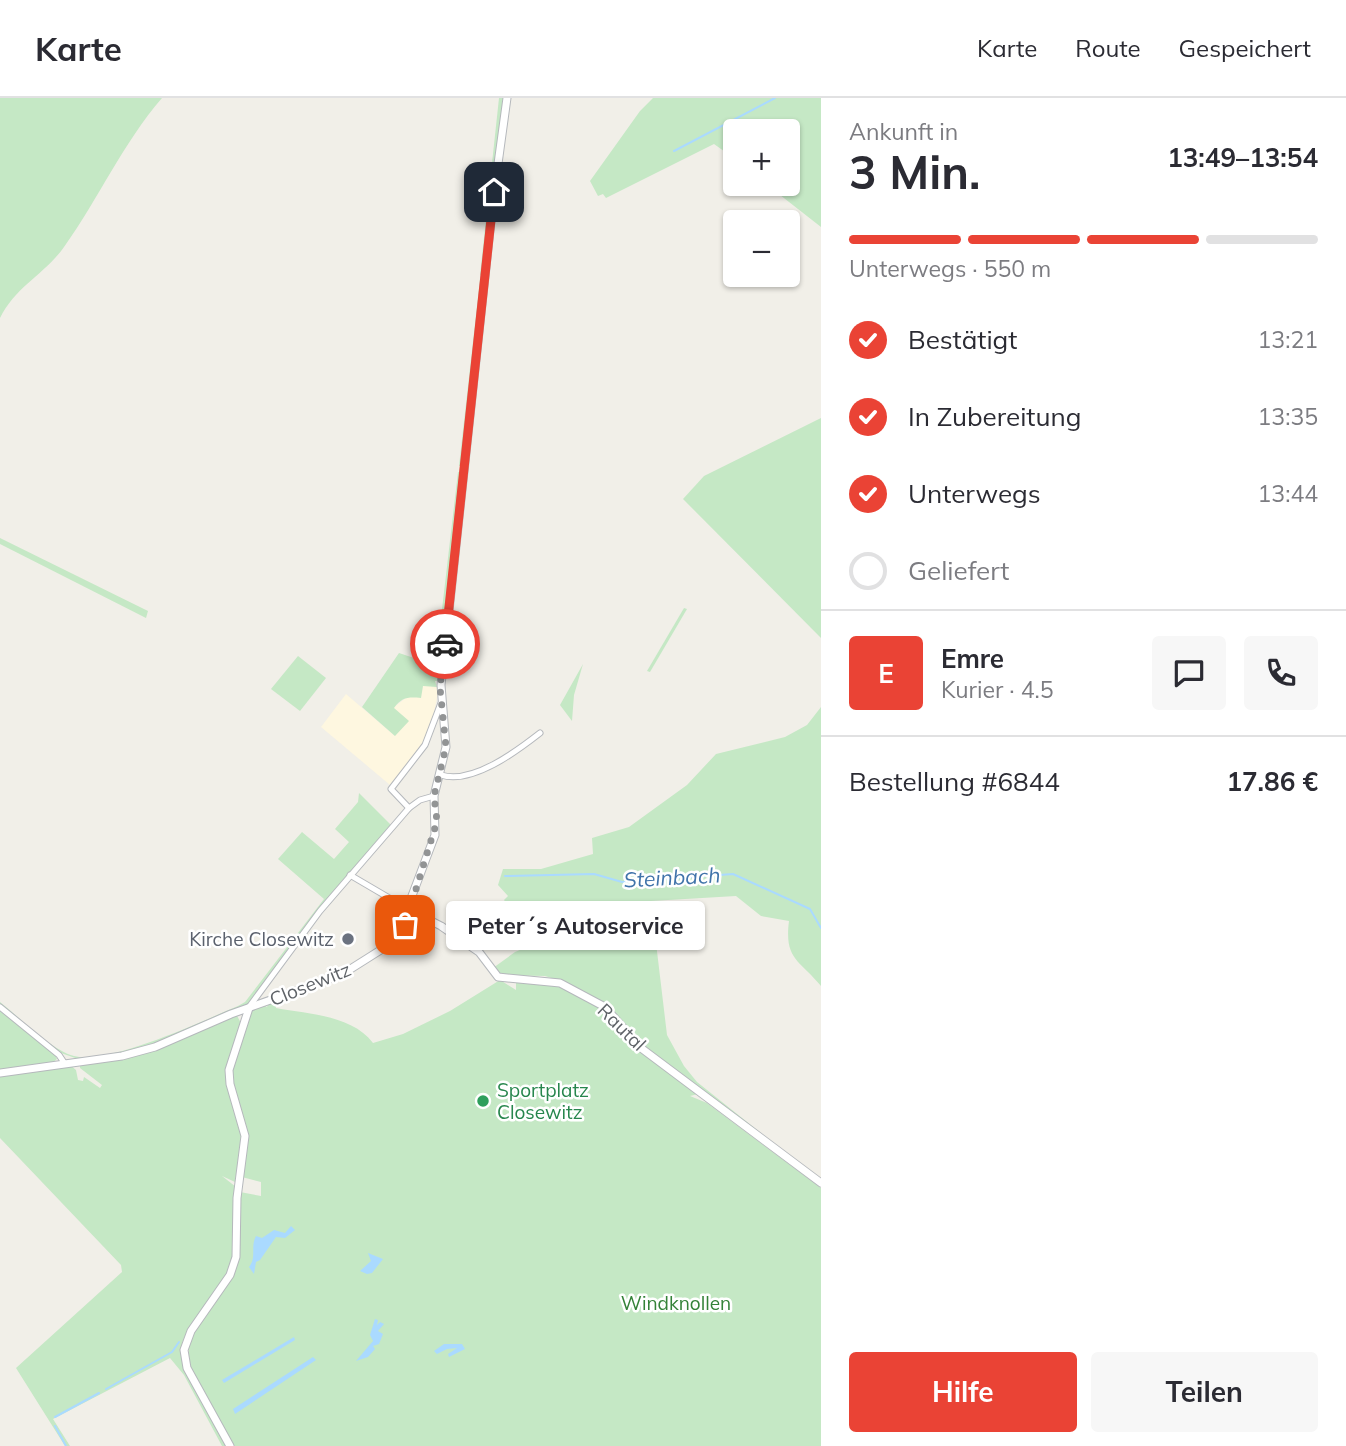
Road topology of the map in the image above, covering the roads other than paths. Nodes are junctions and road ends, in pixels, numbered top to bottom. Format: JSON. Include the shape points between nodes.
{"nodes":[{"id":1,"x":507,"y":98,"type":"edge"},
{"id":2,"x":441,"y":703,"type":"junction"},
{"id":3,"x":540,"y":733,"type":"dead end"},
{"id":4,"x":441,"y":775,"type":"junction"},
{"id":5,"x":434,"y":796,"type":"junction"},
{"id":6,"x":409,"y":808,"type":"junction"},
{"id":7,"x":350,"y":875,"type":"junction"},
{"id":8,"x":408,"y":909,"type":"junction"},
{"id":9,"x":422,"y":916,"type":"junction"},
{"id":10,"x":403,"y":932,"type":"junction"},
{"id":11,"x":0,"y":1007,"type":"edge"},
{"id":12,"x":249,"y":1008,"type":"junction"},
{"id":13,"x":65,"y":1064,"type":"junction"},
{"id":14,"x":0,"y":1073,"type":"edge"},
{"id":15,"x":821,"y":1183,"type":"edge"},
{"id":16,"x":230,"y":1446,"type":"edge"}],
"edges":[{"from":1,"to":2,"type":"street"},
{"from":2,"to":4,"type":"street","via":[[446,747]]},
{"from":2,"to":6,"type":"street","via":[[425,745],[391,789]]},
{"from":3,"to":4,"type":"street","via":[[479,770],[462,776]]},
{"from":4,"to":5,"type":"street"},
{"from":5,"to":6,"type":"street"},
{"from":5,"to":8,"type":"street","via":[[435,835]]},
{"from":6,"to":7,"type":"street"},
{"from":7,"to":8,"type":"street"},
{"from":7,"to":12,"type":"street"},
{"from":8,"to":9,"type":"street","name":"Rautal"},
{"from":8,"to":10,"type":"street"},
{"from":9,"to":10,"type":"street","name":"Closewitz","via":[[414,929]]},
{"from":9,"to":15,"type":"street","name":"Rautal","via":[[479,953],[498,977],[560,983],[605,1007],[641,1048]]},
{"from":10,"to":12,"type":"street","name":"Closewitz","via":[[341,975]]},
{"from":11,"to":13,"type":"street"},
{"from":12,"to":13,"type":"street","name":"Closewitz","via":[[138,1052]]},
{"from":12,"to":16,"type":"street","via":[[229,1070],[245,1136],[233,1268],[191,1331],[184,1350],[187,1368]]},
{"from":13,"to":14,"type":"street","name":"Closewitz"}]}
